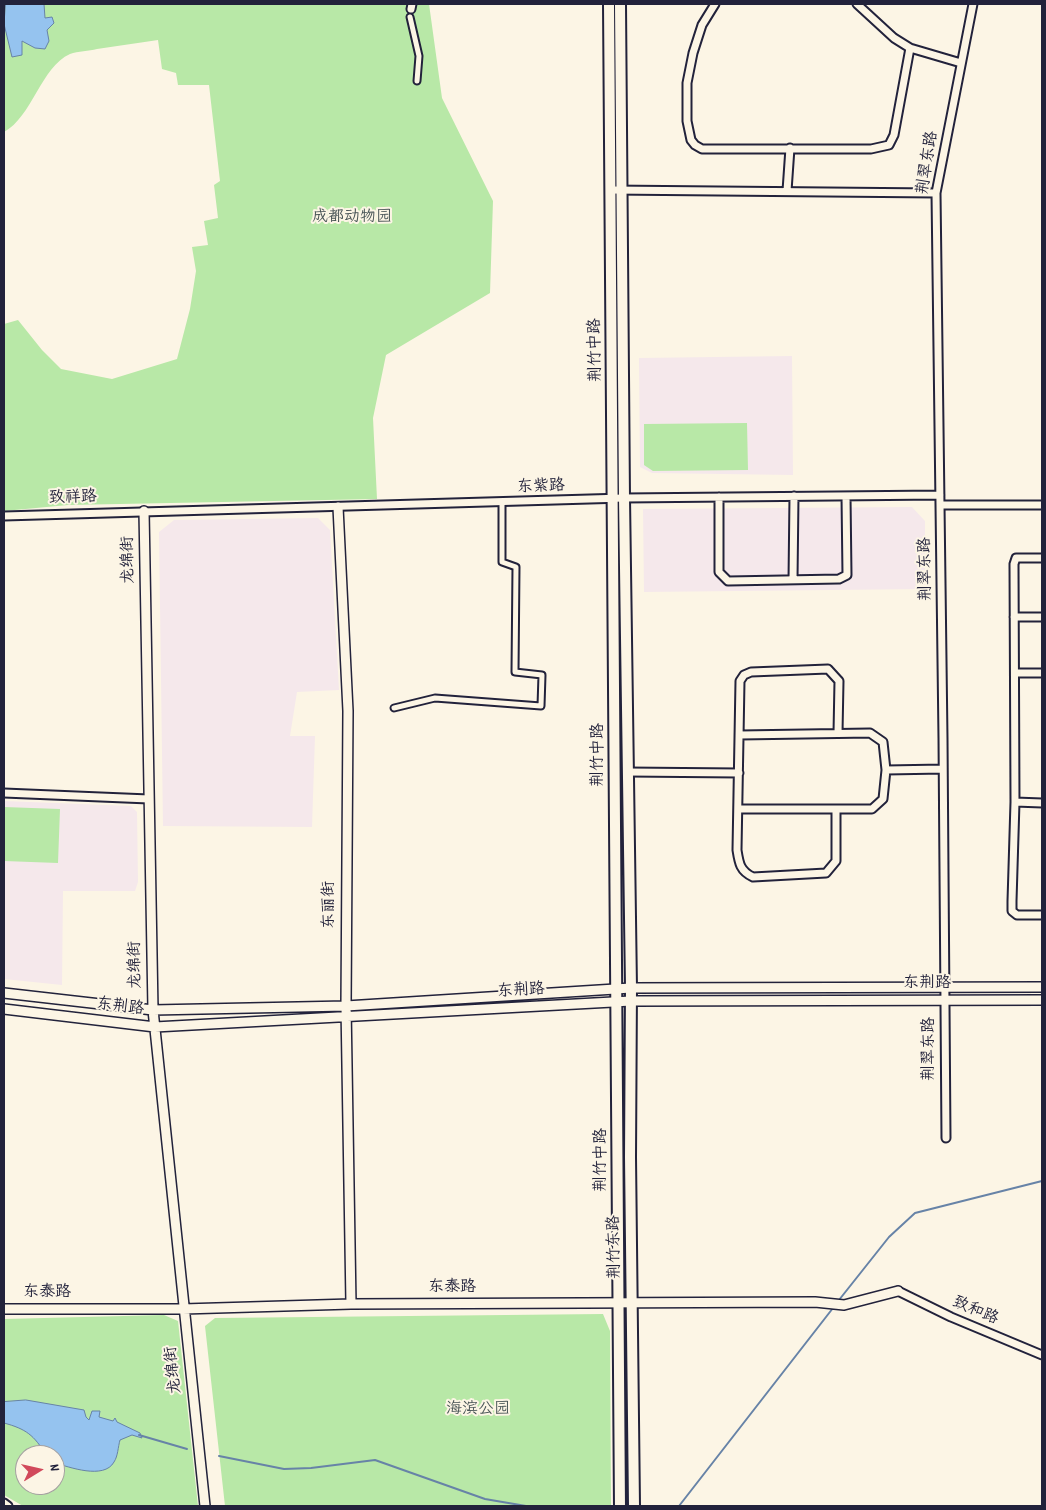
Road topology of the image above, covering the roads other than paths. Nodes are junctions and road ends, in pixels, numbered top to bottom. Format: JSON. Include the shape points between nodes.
{"nodes":[{"id":1,"x":609,"y":4,"type":"edge"},
{"id":2,"x":620,"y":4,"type":"edge"},
{"id":3,"x":715,"y":4,"type":"edge"},
{"id":4,"x":857,"y":4,"type":"edge"},
{"id":5,"x":973,"y":4,"type":"edge"},
{"id":6,"x":410,"y":17,"type":"dead end"},
{"id":7,"x":910,"y":48,"type":"junction"},
{"id":8,"x":961,"y":63,"type":"junction"},
{"id":9,"x":417,"y":81,"type":"dead end"},
{"id":10,"x":790,"y":148,"type":"junction"},
{"id":11,"x":616,"y":190,"type":"junction"},
{"id":12,"x":787,"y":191,"type":"junction"},
{"id":13,"x":936,"y":193,"type":"junction"},
{"id":14,"x":940,"y":495,"type":"junction"},
{"id":15,"x":794,"y":496,"type":"junction"},
{"id":16,"x":846,"y":496,"type":"junction"},
{"id":17,"x":719,"y":497,"type":"junction"},
{"id":18,"x":619,"y":499,"type":"junction"},
{"id":19,"x":502,"y":503,"type":"junction"},
{"id":20,"x":940,"y":505,"type":"junction"},
{"id":21,"x":1042,"y":505,"type":"edge"},
{"id":22,"x":338,"y":507,"type":"junction"},
{"id":23,"x":144,"y":511,"type":"junction"},
{"id":24,"x":4,"y":516,"type":"edge"},
{"id":25,"x":1042,"y":558,"type":"edge"},
{"id":26,"x":793,"y":580,"type":"junction"},
{"id":27,"x":1014,"y":617,"type":"junction"},
{"id":28,"x":1042,"y":617,"type":"edge"},
{"id":29,"x":1042,"y":672,"type":"edge"},
{"id":30,"x":1015,"y":673,"type":"junction"},
{"id":31,"x":394,"y":708,"type":"dead end"},
{"id":32,"x":838,"y":733,"type":"junction"},
{"id":33,"x":740,"y":735,"type":"junction"},
{"id":34,"x":943,"y":769,"type":"junction"},
{"id":35,"x":886,"y":770,"type":"junction"},
{"id":36,"x":627,"y":772,"type":"junction"},
{"id":37,"x":738,"y":773,"type":"junction"},
{"id":38,"x":4,"y":793,"type":"edge"},
{"id":39,"x":150,"y":799,"type":"junction"},
{"id":40,"x":1015,"y":802,"type":"junction"},
{"id":41,"x":1042,"y":803,"type":"edge"},
{"id":42,"x":738,"y":809,"type":"junction"},
{"id":43,"x":836,"y":810,"type":"junction"},
{"id":44,"x":1042,"y":915,"type":"edge"},
{"id":45,"x":1042,"y":987,"type":"edge"},
{"id":46,"x":631,"y":988,"type":"junction"},
{"id":47,"x":944,"y":988,"type":"junction"},
{"id":48,"x":616,"y":989,"type":"junction"},
{"id":49,"x":4,"y":993,"type":"edge"},
{"id":50,"x":945,"y":1000,"type":"junction"},
{"id":51,"x":1042,"y":1000,"type":"edge"},
{"id":52,"x":631,"y":1001,"type":"junction"},
{"id":53,"x":616,"y":1002,"type":"junction"},
{"id":54,"x":4,"y":1009,"type":"edge"},
{"id":55,"x":153,"y":1010,"type":"junction"},
{"id":56,"x":346,"y":1011,"type":"junction"},
{"id":57,"x":155,"y":1027,"type":"junction"},
{"id":58,"x":946,"y":1138,"type":"dead end"},
{"id":59,"x":898,"y":1291,"type":"joint"},
{"id":60,"x":632,"y":1302,"type":"junction"},
{"id":61,"x":619,"y":1303,"type":"junction"},
{"id":62,"x":351,"y":1304,"type":"junction"},
{"id":63,"x":4,"y":1309,"type":"edge"},
{"id":64,"x":183,"y":1309,"type":"junction"},
{"id":65,"x":1042,"y":1355,"type":"edge"},
{"id":66,"x":4,"y":1503,"type":"edge"},
{"id":67,"x":8,"y":1506,"type":"edge"},
{"id":68,"x":205,"y":1506,"type":"edge"},
{"id":69,"x":620,"y":1506,"type":"edge"},
{"id":70,"x":634,"y":1506,"type":"edge"}],
"edges":[{"from":1,"to":11,"type":"main road","name":"荆竹中路"},
{"from":2,"to":11,"type":"main road","name":"荆竹中路"},
{"from":3,"to":10,"type":"street","via":[[702,26],[687,84],[691,140],[702,149]]},
{"from":4,"to":7,"type":"street","via":[[894,38]]},
{"from":5,"to":8,"type":"street","name":"荆翠东路"},
{"from":6,"to":9,"type":"street","via":[[419,56]]},
{"from":7,"to":8,"type":"street"},
{"from":7,"to":10,"type":"street","via":[[894,136],[889,145],[871,149]]},
{"from":8,"to":13,"type":"street","name":"荆翠东路"},
{"from":10,"to":12,"type":"street"},
{"from":11,"to":12,"type":"street"},
{"from":11,"to":18,"type":"main road","name":"荆竹中路"},
{"from":12,"to":13,"type":"street"},
{"from":13,"to":14,"type":"street","name":"荆翠东路"},
{"from":14,"to":16,"type":"street","name":"东紫路"},
{"from":14,"to":20,"type":"street","name":"荆翠东路"},
{"from":15,"to":16,"type":"street","name":"东紫路"},
{"from":15,"to":17,"type":"street","name":"东紫路"},
{"from":15,"to":26,"type":"street"},
{"from":16,"to":26,"type":"street","via":[[847,574],[839,579]]},
{"from":17,"to":18,"type":"street","name":"东紫路"},
{"from":17,"to":26,"type":"street","via":[[720,572],[728,580]]},
{"from":18,"to":19,"type":"street","name":"东紫路"},
{"from":18,"to":36,"type":"main road","name":"荆竹中路"},
{"from":18,"to":48,"type":"main road","name":"荆竹中路"},
{"from":19,"to":22,"type":"street","name":"东紫路"},
{"from":19,"to":31,"type":"street","via":[[502,562],[516,567],[515,672],[542,675],[541,706],[435,698]]},
{"from":20,"to":21,"type":"street"},
{"from":20,"to":34,"type":"street","name":"荆翠东路"},
{"from":22,"to":23,"type":"street","name":"东紫路"},
{"from":22,"to":56,"type":"street","name":"东丽街","via":[[348,711]]},
{"from":23,"to":24,"type":"street","name":"致祥路"},
{"from":23,"to":39,"type":"street","name":"龙绵街"},
{"from":25,"to":27,"type":"street","via":[[1016,558]]},
{"from":27,"to":28,"type":"street"},
{"from":27,"to":30,"type":"street"},
{"from":29,"to":30,"type":"street"},
{"from":30,"to":40,"type":"street"},
{"from":32,"to":33,"type":"street"},
{"from":32,"to":33,"type":"street","via":[[839,681],[828,669],[744,675],[740,681]]},
{"from":32,"to":35,"type":"street","via":[[870,733],[883,742]]},
{"from":33,"to":37,"type":"street"},
{"from":34,"to":35,"type":"street"},
{"from":34,"to":47,"type":"street","name":"荆翠东路"},
{"from":35,"to":43,"type":"street","via":[[883,798],[872,809]]},
{"from":36,"to":37,"type":"street"},
{"from":36,"to":46,"type":"main road","name":"荆竹中路"},
{"from":37,"to":42,"type":"street"},
{"from":38,"to":39,"type":"street"},
{"from":39,"to":55,"type":"street","name":"龙绵街"},
{"from":40,"to":41,"type":"street"},
{"from":40,"to":44,"type":"street","via":[[1012,911],[1017,915]]},
{"from":42,"to":43,"type":"street"},
{"from":42,"to":43,"type":"street","via":[[739,861],[745,873],[753,877],[826,873],[836,861]]},
{"from":45,"to":47,"type":"street","name":"东荆路"},
{"from":46,"to":47,"type":"street","name":"东荆路"},
{"from":46,"to":48,"type":"street","name":"东荆路"},
{"from":46,"to":52,"type":"main road","name":"荆竹东路"},
{"from":47,"to":50,"type":"street","name":"荆翠东路"},
{"from":48,"to":53,"type":"main road","name":"荆竹中路"},
{"from":48,"to":56,"type":"street","name":"东荆路"},
{"from":49,"to":55,"type":"street","name":"东荆路"},
{"from":50,"to":51,"type":"street","name":"东荆路"},
{"from":50,"to":52,"type":"street","name":"东荆路"},
{"from":50,"to":58,"type":"street","name":"荆翠东路"},
{"from":52,"to":53,"type":"street","name":"东荆路"},
{"from":52,"to":60,"type":"main road","name":"荆竹东路"},
{"from":53,"to":56,"type":"street","name":"东荆路"},
{"from":53,"to":61,"type":"main road","name":"荆竹中路"},
{"from":54,"to":57,"type":"street","name":"东荆路"},
{"from":55,"to":56,"type":"street","name":"东荆路"},
{"from":55,"to":57,"type":"street","name":"龙绵街"},
{"from":56,"to":57,"type":"street","name":"东荆路"},
{"from":56,"to":62,"type":"street","name":"东丽街"},
{"from":57,"to":64,"type":"street","name":"龙绵街"},
{"from":59,"to":60,"type":"street","name":"东泰路","via":[[844,1305],[815,1302]]},
{"from":59,"to":65,"type":"street","name":"致和路","via":[[950,1317]]},
{"from":60,"to":61,"type":"street","name":"东泰路"},
{"from":60,"to":70,"type":"main road","name":"荆竹东路"},
{"from":61,"to":62,"type":"street","name":"东泰路"},
{"from":61,"to":69,"type":"main road","name":"荆竹中路"},
{"from":62,"to":64,"type":"street","name":"东泰路"},
{"from":63,"to":64,"type":"street","name":"东泰路"},
{"from":64,"to":68,"type":"street","name":"龙绵街"},
{"from":66,"to":67,"type":"street"}]}
